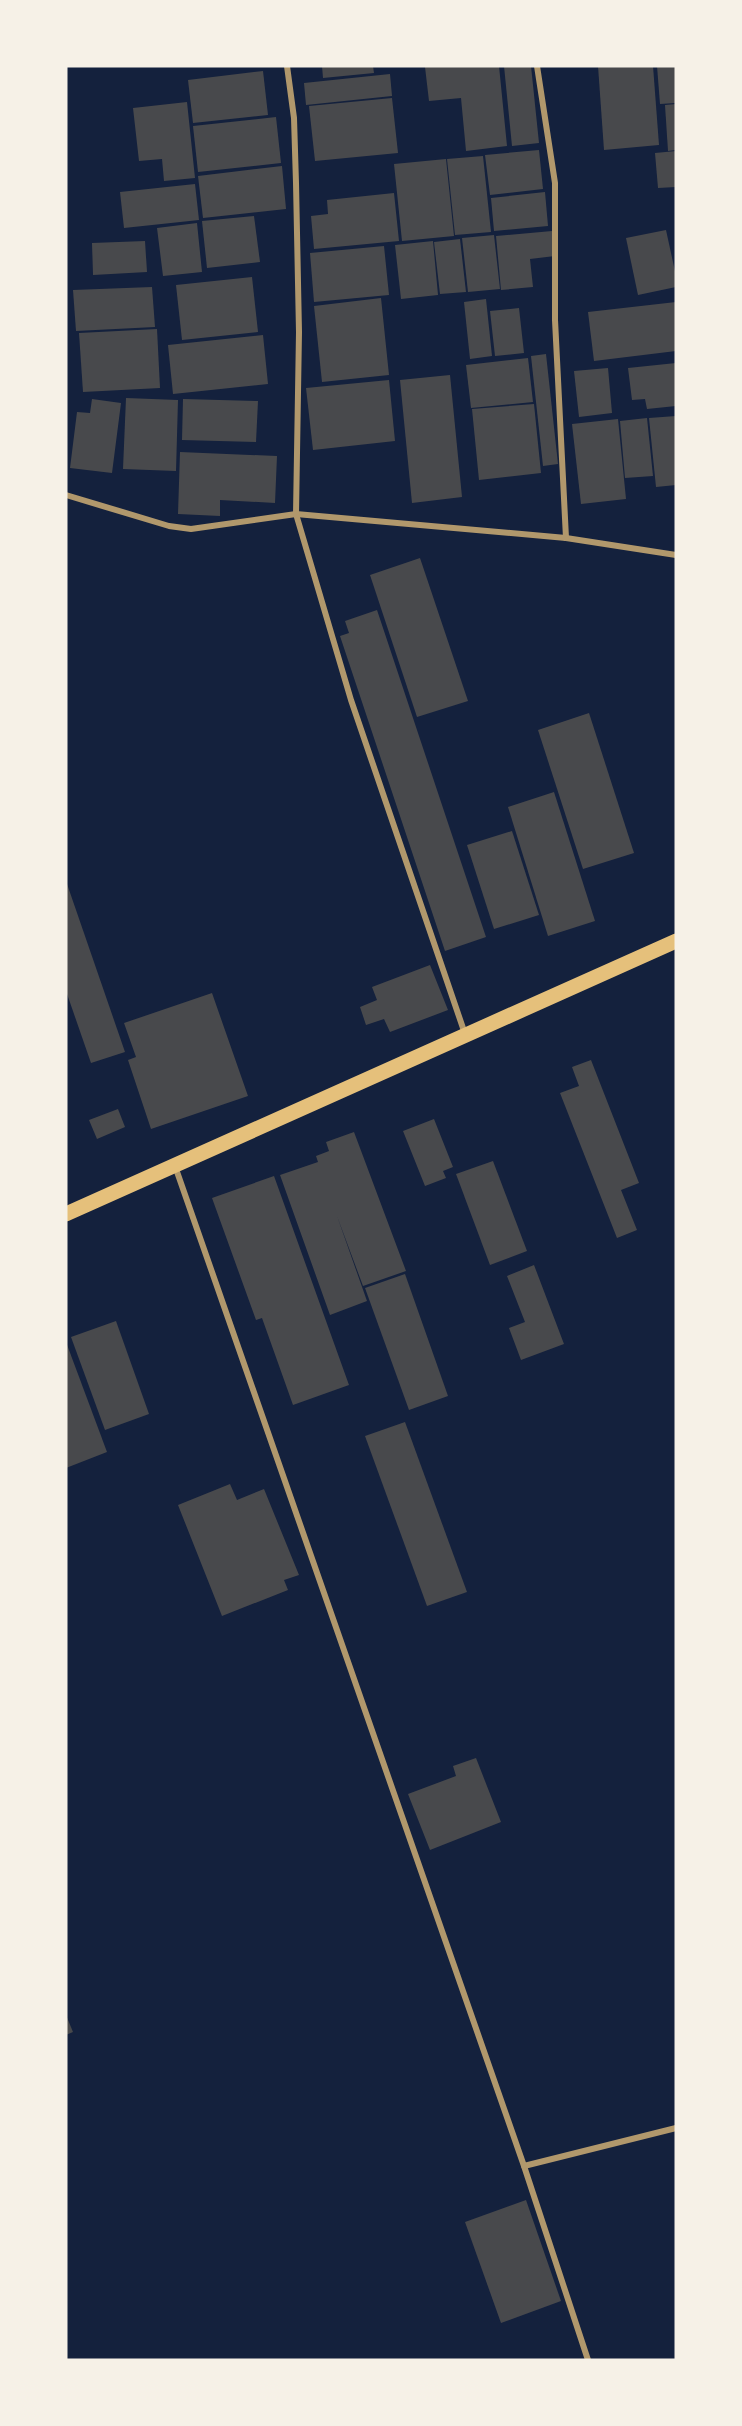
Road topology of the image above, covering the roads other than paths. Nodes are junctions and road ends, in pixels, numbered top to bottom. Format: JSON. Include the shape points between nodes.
{"nodes":[{"id":1,"x":287,"y":66,"type":"edge"},
{"id":2,"x":537,"y":66,"type":"edge"},
{"id":3,"x":66,"y":495,"type":"edge"},
{"id":4,"x":296,"y":514,"type":"junction"},
{"id":5,"x":567,"y":538,"type":"junction"},
{"id":6,"x":676,"y":555,"type":"edge"},
{"id":7,"x":676,"y":941,"type":"edge"},
{"id":8,"x":466,"y":1036,"type":"junction"},
{"id":9,"x":175,"y":1165,"type":"junction"},
{"id":10,"x":66,"y":1215,"type":"edge"},
{"id":11,"x":676,"y":2128,"type":"edge"},
{"id":12,"x":524,"y":2166,"type":"junction"},
{"id":13,"x":588,"y":2360,"type":"edge"}],
"edges":[{"from":1,"to":4,"type":"street","via":[[294,118],[299,332]]},
{"from":2,"to":5,"type":"street","via":[[555,183],[555,320]]},
{"from":3,"to":4,"type":"street","via":[[191,529]]},
{"from":4,"to":5,"type":"street"},
{"from":4,"to":8,"type":"street","via":[[351,700]]},
{"from":5,"to":6,"type":"street"},
{"from":7,"to":8,"type":"main road"},
{"from":8,"to":9,"type":"main road"},
{"from":9,"to":10,"type":"main road"},
{"from":9,"to":12,"type":"street"},
{"from":11,"to":12,"type":"street"},
{"from":12,"to":13,"type":"street"}]}
